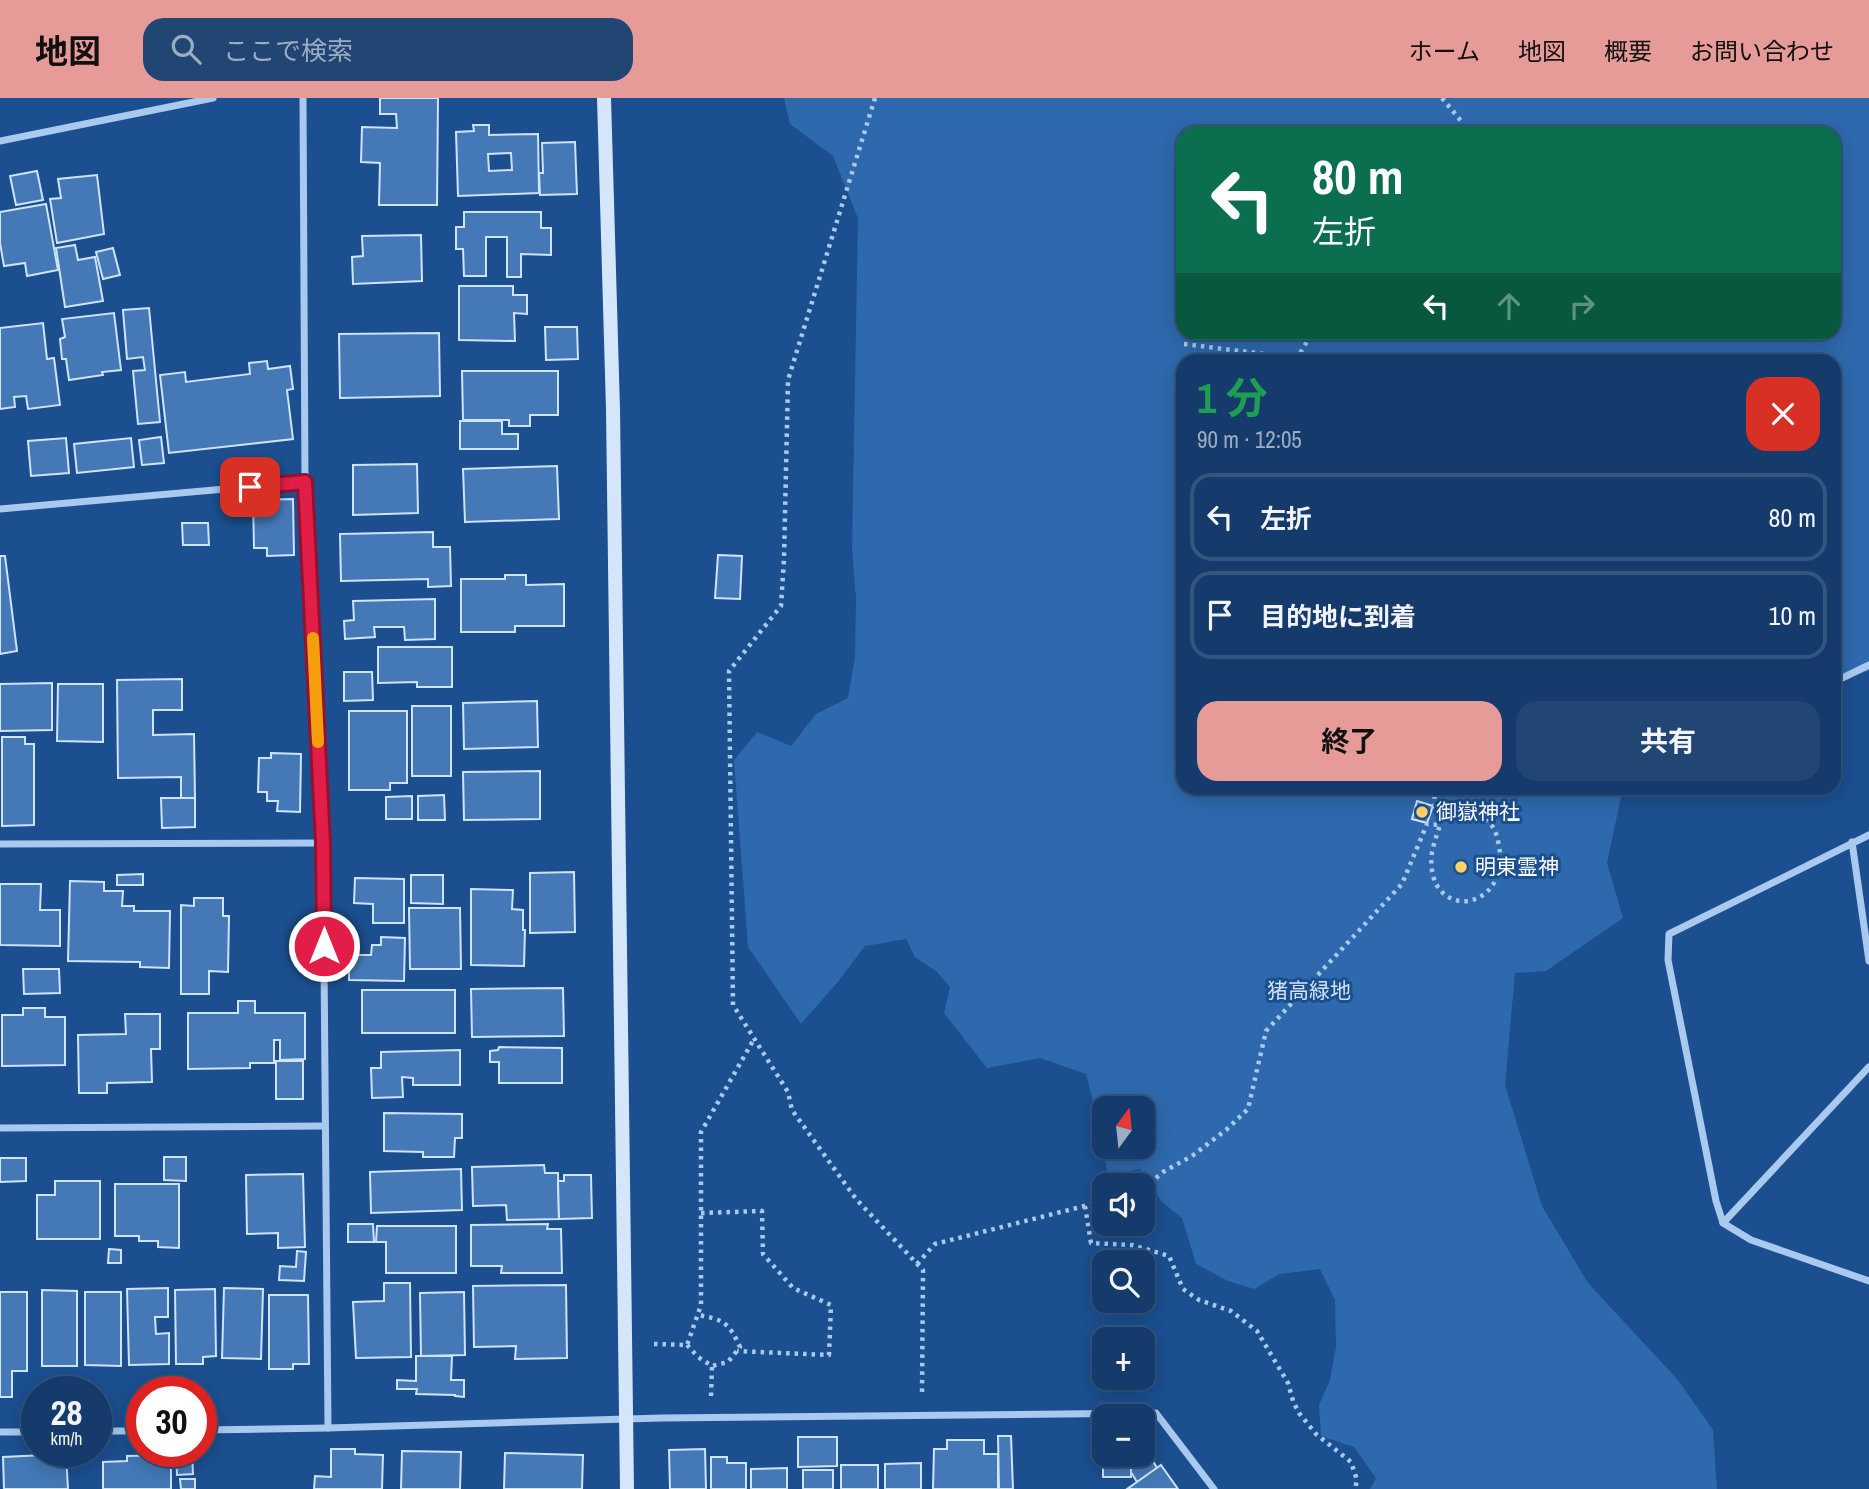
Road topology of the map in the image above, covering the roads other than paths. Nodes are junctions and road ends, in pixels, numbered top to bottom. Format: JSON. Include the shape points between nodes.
{"nodes":[{"id":1,"x":213,"y":98,"type":"edge"},
{"id":2,"x":303,"y":98,"type":"edge"},
{"id":3,"x":604,"y":98,"type":"edge"},
{"id":4,"x":0,"y":141,"type":"edge"},
{"id":5,"x":305,"y":482,"type":"junction"},
{"id":6,"x":0,"y":509,"type":"edge"},
{"id":7,"x":1869,"y":665,"type":"edge"},
{"id":8,"x":1841,"y":679,"type":"edge"},
{"id":9,"x":1869,"y":835,"type":"edge"},
{"id":10,"x":1852,"y":842,"type":"junction"},
{"id":11,"x":323,"y":843,"type":"junction"},
{"id":12,"x":0,"y":844,"type":"edge"},
{"id":13,"x":1869,"y":961,"type":"edge"},
{"id":14,"x":1869,"y":1067,"type":"edge"},
{"id":15,"x":325,"y":1126,"type":"junction"},
{"id":16,"x":0,"y":1128,"type":"edge"},
{"id":17,"x":1723,"y":1223,"type":"junction"},
{"id":18,"x":1869,"y":1281,"type":"edge"},
{"id":19,"x":625,"y":1420,"type":"junction"},
{"id":20,"x":328,"y":1428,"type":"junction"},
{"id":21,"x":217,"y":1430,"type":"edge"},
{"id":22,"x":0,"y":1432,"type":"edge"},
{"id":23,"x":21,"y":1432,"type":"edge"},
{"id":24,"x":627,"y":1489,"type":"edge"},
{"id":25,"x":1214,"y":1489,"type":"edge"}],
"edges":[{"from":1,"to":4,"type":"street"},
{"from":2,"to":5,"type":"street"},
{"from":3,"to":19,"type":"street","via":[[613,409]]},
{"from":5,"to":6,"type":"street"},
{"from":5,"to":11,"type":"street"},
{"from":7,"to":8,"type":"street"},
{"from":9,"to":10,"type":"street"},
{"from":10,"to":13,"type":"street"},
{"from":10,"to":17,"type":"street","via":[[1669,934],[1675,999]]},
{"from":11,"to":12,"type":"street"},
{"from":11,"to":15,"type":"street"},
{"from":14,"to":17,"type":"street"},
{"from":15,"to":16,"type":"street"},
{"from":15,"to":20,"type":"street"},
{"from":17,"to":18,"type":"street","via":[[1751,1240]]},
{"from":19,"to":20,"type":"street"},
{"from":19,"to":24,"type":"street"},
{"from":19,"to":25,"type":"street","via":[[1156,1413]]},
{"from":20,"to":21,"type":"street"},
{"from":22,"to":23,"type":"street"}]}
